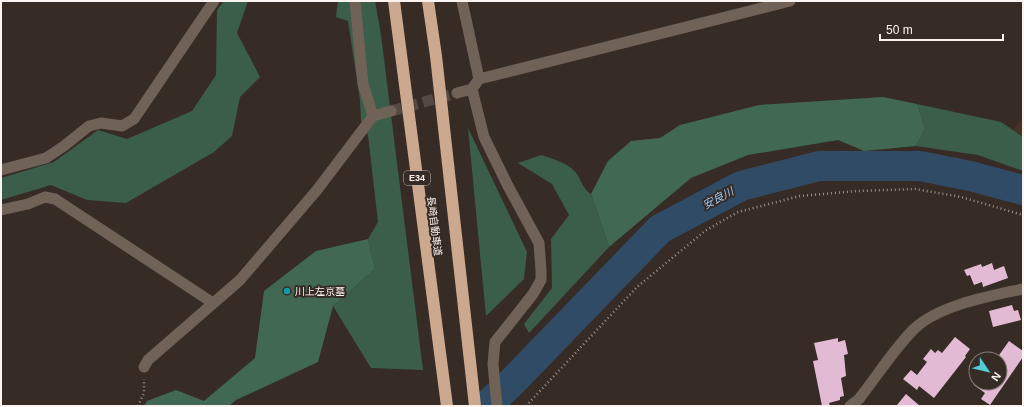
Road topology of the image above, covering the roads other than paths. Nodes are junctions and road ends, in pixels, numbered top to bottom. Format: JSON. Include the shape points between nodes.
{"nodes":[{"id":1,"x":214,"y":1,"type":"edge"},
{"id":2,"x":355,"y":1,"type":"edge"},
{"id":3,"x":394,"y":1,"type":"edge"},
{"id":4,"x":428,"y":1,"type":"edge"},
{"id":5,"x":462,"y":1,"type":"edge"},
{"id":6,"x":790,"y":1,"type":"edge"},
{"id":7,"x":479,"y":79,"type":"junction"},
{"id":8,"x":472,"y":89,"type":"junction"},
{"id":9,"x":457,"y":93,"type":"tunnel mouth"},
{"id":10,"x":391,"y":111,"type":"tunnel mouth"},
{"id":11,"x":373,"y":116,"type":"junction"},
{"id":12,"x":1,"y":170,"type":"edge"},
{"id":13,"x":1,"y":210,"type":"edge"},
{"id":14,"x":1023,"y":289,"type":"edge"},
{"id":15,"x":213,"y":303,"type":"junction"},
{"id":16,"x":144,"y":366,"type":"road end"},
{"id":17,"x":447,"y":406,"type":"edge"},
{"id":18,"x":475,"y":406,"type":"edge"},
{"id":19,"x":497,"y":406,"type":"edge"},
{"id":20,"x":850,"y":406,"type":"edge"}],
"edges":[{"from":1,"to":12,"type":"street","via":[[134,119],[122,126],[89,126],[46,158]]},
{"from":2,"to":11,"type":"street","via":[[362,84]]},
{"from":3,"to":17,"type":"highway","name":"長崎自動車道","number":"E34"},
{"from":4,"to":18,"type":"highway","name":"長崎自動車道"},
{"from":5,"to":7,"type":"street"},
{"from":6,"to":7,"type":"street"},
{"from":7,"to":8,"type":"street"},
{"from":8,"to":9,"type":"street"},
{"from":8,"to":19,"type":"street","via":[[484,137],[539,242],[540,280],[533,294],[495,342],[493,364]]},
{"from":10,"to":11,"type":"street"},
{"from":11,"to":15,"type":"street","via":[[317,190],[269,247],[240,280]]},
{"from":13,"to":15,"type":"street","via":[[45,197],[55,199]]},
{"from":14,"to":20,"type":"street","via":[[941,312],[915,328],[859,399]]},
{"from":15,"to":16,"type":"street"}]}
